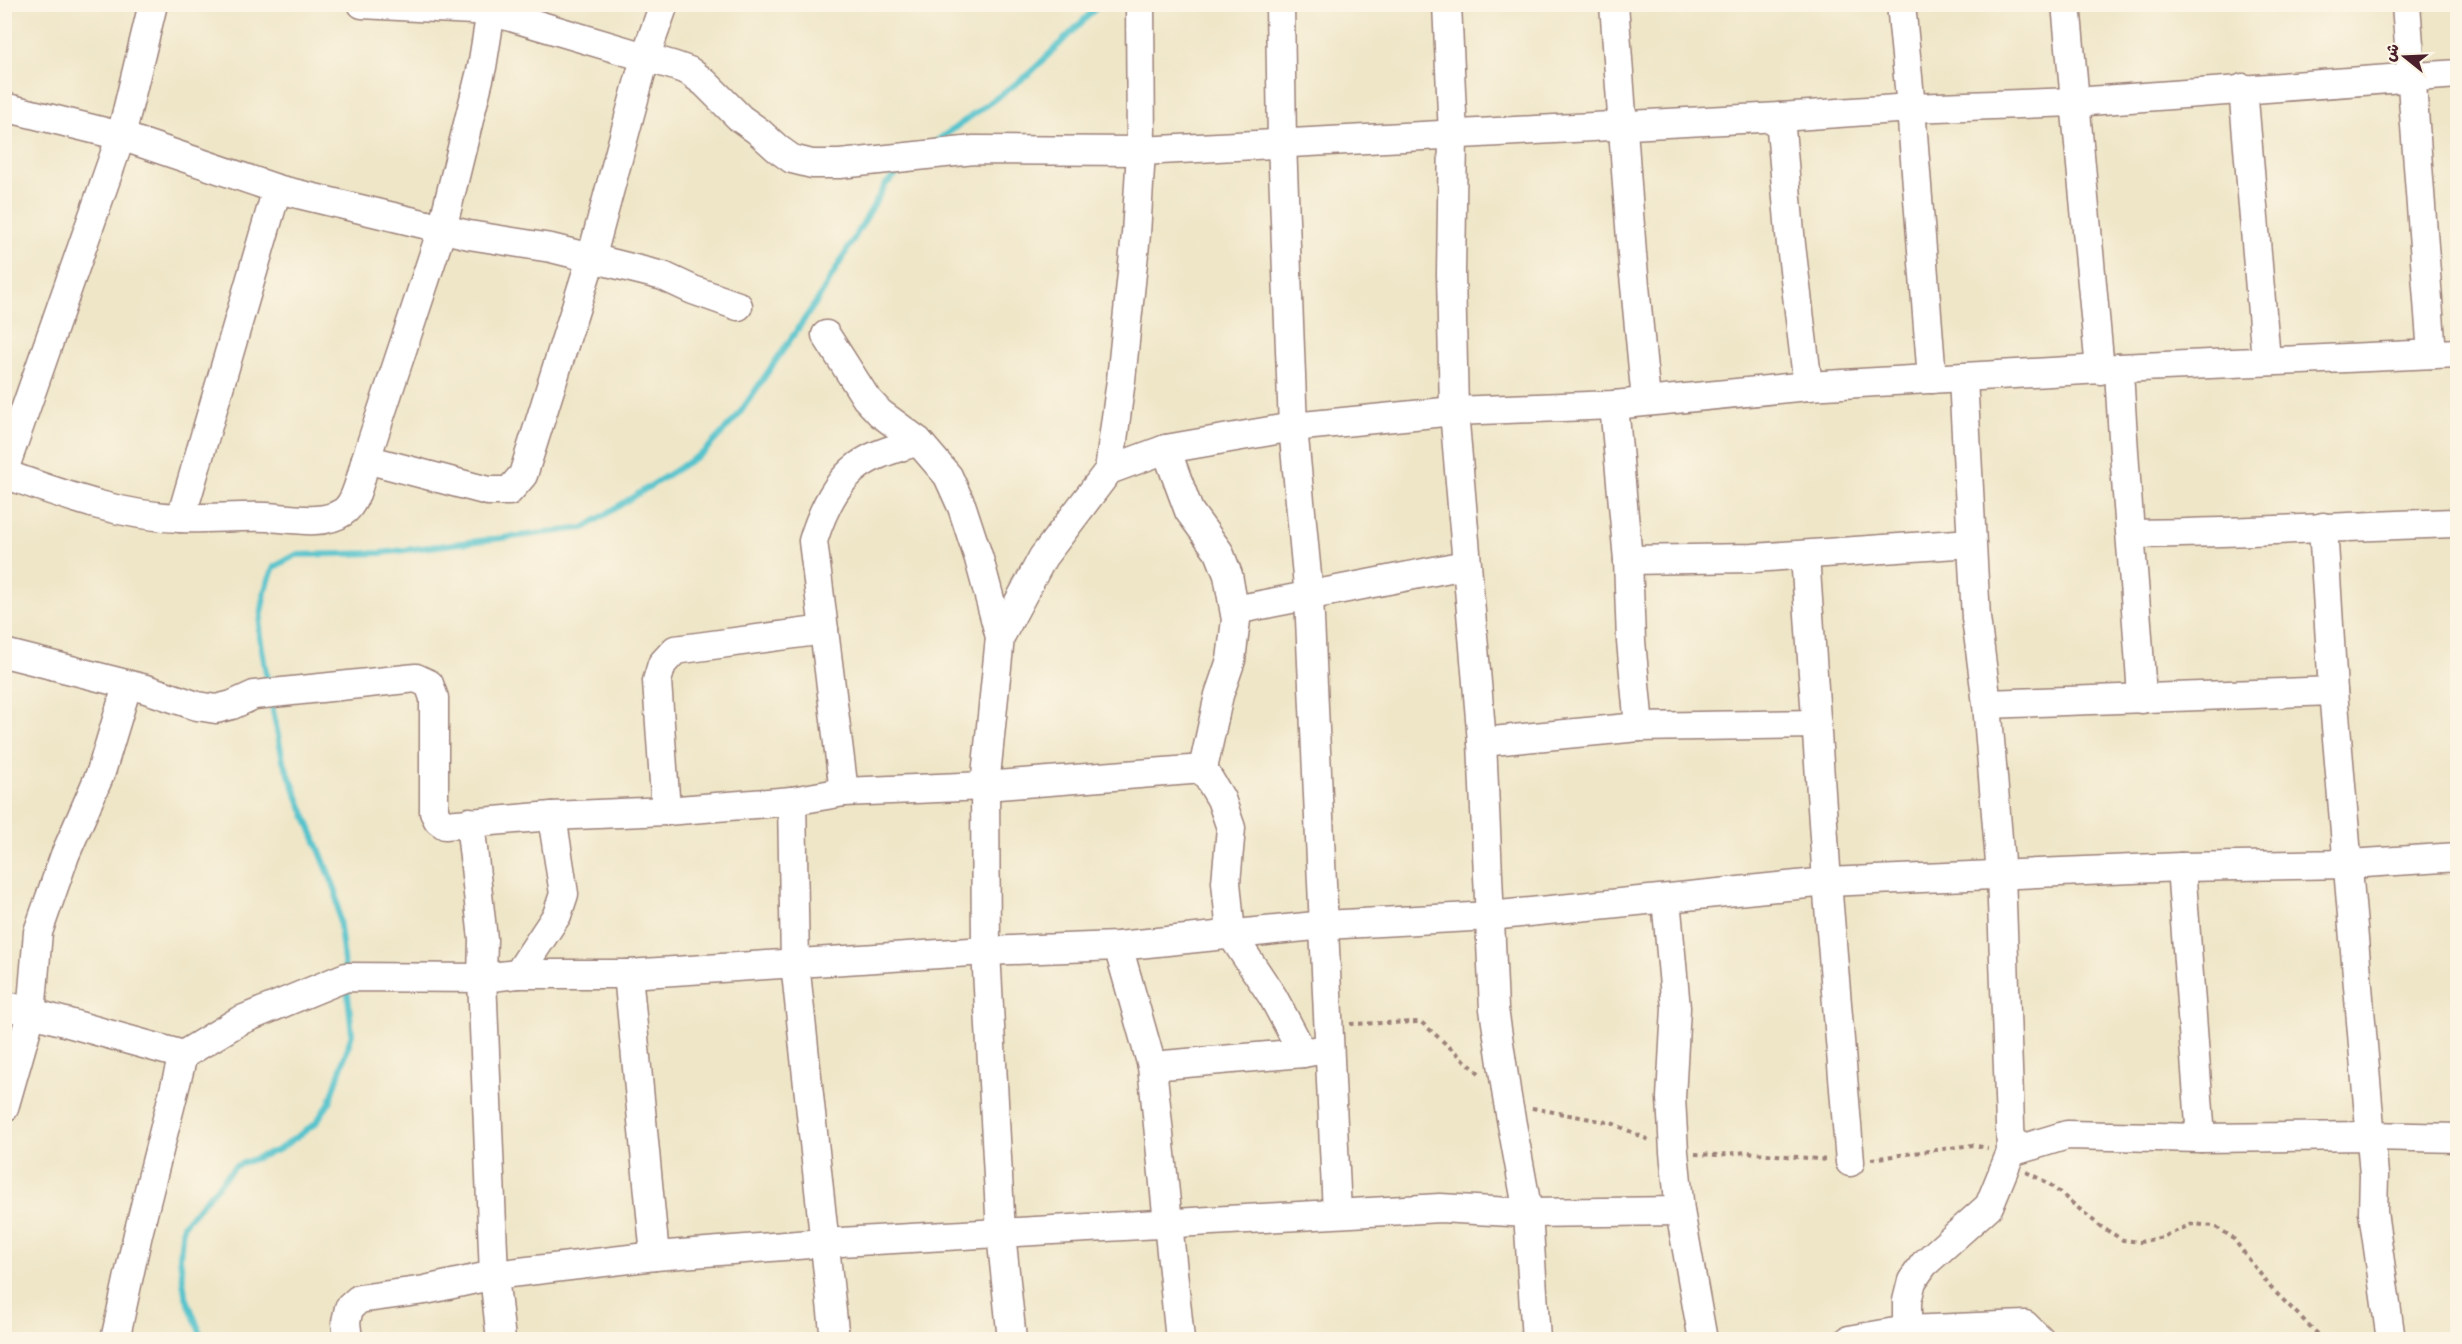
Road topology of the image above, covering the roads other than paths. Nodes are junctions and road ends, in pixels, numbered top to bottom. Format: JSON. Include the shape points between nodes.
{"nodes":[{"id":1,"x":153,"y":4,"type":"edge"},
{"id":2,"x":362,"y":4,"type":"edge"},
{"id":3,"x":664,"y":4,"type":"edge"},
{"id":4,"x":1140,"y":4,"type":"edge"},
{"id":5,"x":1280,"y":4,"type":"edge"},
{"id":6,"x":1447,"y":4,"type":"edge"},
{"id":7,"x":1614,"y":4,"type":"edge"},
{"id":8,"x":1901,"y":4,"type":"edge"},
{"id":9,"x":2066,"y":4,"type":"edge"},
{"id":10,"x":2406,"y":4,"type":"edge"},
{"id":11,"x":491,"y":8,"type":"edge"},
{"id":12,"x":645,"y":58,"type":"junction"},
{"id":13,"x":2457,"y":74,"type":"edge"},
{"id":14,"x":2413,"y":78,"type":"junction"},
{"id":15,"x":2243,"y":88,"type":"junction"},
{"id":16,"x":2075,"y":102,"type":"junction"},
{"id":17,"x":4,"y":107,"type":"edge"},
{"id":18,"x":1911,"y":108,"type":"junction"},
{"id":19,"x":1780,"y":117,"type":"junction"},
{"id":20,"x":1623,"y":125,"type":"junction"},
{"id":21,"x":1453,"y":135,"type":"junction"},
{"id":22,"x":121,"y":136,"type":"junction"},
{"id":23,"x":1282,"y":143,"type":"junction"},
{"id":24,"x":1141,"y":151,"type":"junction"},
{"id":25,"x":277,"y":189,"type":"junction"},
{"id":26,"x":442,"y":229,"type":"junction"},
{"id":27,"x":591,"y":259,"type":"junction"},
{"id":28,"x":738,"y":306,"type":"dead end"},
{"id":29,"x":826,"y":335,"type":"dead end"},
{"id":30,"x":2445,"y":354,"type":"edge"},
{"id":31,"x":2266,"y":360,"type":"junction"},
{"id":32,"x":2110,"y":369,"type":"junction"},
{"id":33,"x":1932,"y":379,"type":"junction"},
{"id":34,"x":1963,"y":379,"type":"junction"},
{"id":35,"x":1808,"y":386,"type":"junction"},
{"id":36,"x":1646,"y":401,"type":"junction"},
{"id":37,"x":1614,"y":405,"type":"junction"},
{"id":38,"x":1454,"y":411,"type":"junction"},
{"id":39,"x":1293,"y":427,"type":"junction"},
{"id":40,"x":918,"y":441,"type":"junction"},
{"id":41,"x":1166,"y":449,"type":"junction"},
{"id":42,"x":366,"y":459,"type":"junction"},
{"id":43,"x":1109,"y":470,"type":"junction"},
{"id":44,"x":4,"y":472,"type":"edge"},
{"id":45,"x":181,"y":518,"type":"junction"},
{"id":46,"x":2457,"y":523,"type":"edge"},
{"id":47,"x":2323,"y":527,"type":"junction"},
{"id":48,"x":2131,"y":534,"type":"junction"},
{"id":49,"x":1971,"y":543,"type":"junction"},
{"id":50,"x":1805,"y":555,"type":"junction"},
{"id":51,"x":1628,"y":560,"type":"junction"},
{"id":52,"x":1465,"y":565,"type":"junction"},
{"id":53,"x":1309,"y":597,"type":"junction"},
{"id":54,"x":1235,"y":610,"type":"junction"},
{"id":55,"x":824,"y":630,"type":"junction"},
{"id":56,"x":1000,"y":637,"type":"junction"},
{"id":57,"x":4,"y":653,"type":"edge"},
{"id":58,"x":127,"y":686,"type":"junction"},
{"id":59,"x":2333,"y":691,"type":"junction"},
{"id":60,"x":2142,"y":699,"type":"junction"},
{"id":61,"x":1987,"y":704,"type":"junction"},
{"id":62,"x":1817,"y":724,"type":"junction"},
{"id":63,"x":1639,"y":727,"type":"junction"},
{"id":64,"x":1482,"y":742,"type":"junction"},
{"id":65,"x":1203,"y":769,"type":"junction"},
{"id":66,"x":985,"y":786,"type":"junction"},
{"id":67,"x":844,"y":792,"type":"junction"},
{"id":68,"x":792,"y":801,"type":"junction"},
{"id":69,"x":666,"y":811,"type":"junction"},
{"id":70,"x":552,"y":816,"type":"junction"},
{"id":71,"x":470,"y":822,"type":"junction"},
{"id":72,"x":2457,"y":857,"type":"edge"},
{"id":73,"x":2349,"y":864,"type":"junction"},
{"id":74,"x":2181,"y":867,"type":"junction"},
{"id":75,"x":2001,"y":875,"type":"junction"},
{"id":76,"x":1827,"y":882,"type":"junction"},
{"id":77,"x":1666,"y":899,"type":"junction"},
{"id":78,"x":1490,"y":916,"type":"junction"},
{"id":79,"x":1325,"y":925,"type":"junction"},
{"id":80,"x":1231,"y":934,"type":"junction"},
{"id":81,"x":1118,"y":946,"type":"junction"},
{"id":82,"x":986,"y":951,"type":"junction"},
{"id":83,"x":795,"y":963,"type":"junction"},
{"id":84,"x":518,"y":974,"type":"junction"},
{"id":85,"x":628,"y":974,"type":"junction"},
{"id":86,"x":482,"y":978,"type":"junction"},
{"id":87,"x":18,"y":1009,"type":"edge"},
{"id":88,"x":1329,"y":1036,"type":"junction"},
{"id":89,"x":1303,"y":1053,"type":"junction"},
{"id":90,"x":183,"y":1055,"type":"junction"},
{"id":91,"x":1152,"y":1066,"type":"junction"},
{"id":92,"x":4,"y":1108,"type":"edge"},
{"id":93,"x":2370,"y":1136,"type":"junction"},
{"id":94,"x":2201,"y":1138,"type":"junction"},
{"id":95,"x":2457,"y":1138,"type":"edge"},
{"id":96,"x":2009,"y":1157,"type":"junction"},
{"id":97,"x":1850,"y":1162,"type":"road end"},
{"id":98,"x":1680,"y":1211,"type":"junction"},
{"id":99,"x":1337,"y":1213,"type":"junction"},
{"id":100,"x":1528,"y":1213,"type":"junction"},
{"id":101,"x":1167,"y":1224,"type":"junction"},
{"id":102,"x":1001,"y":1233,"type":"junction"},
{"id":103,"x":823,"y":1243,"type":"junction"},
{"id":104,"x":655,"y":1256,"type":"junction"},
{"id":105,"x":494,"y":1275,"type":"junction"},
{"id":106,"x":1907,"y":1330,"type":"junction"},
{"id":107,"x":1856,"y":1339,"type":"edge"},
{"id":108,"x":115,"y":1340,"type":"edge"},
{"id":109,"x":348,"y":1340,"type":"edge"},
{"id":110,"x":501,"y":1340,"type":"edge"},
{"id":111,"x":834,"y":1340,"type":"edge"},
{"id":112,"x":1012,"y":1340,"type":"edge"},
{"id":113,"x":1180,"y":1340,"type":"edge"},
{"id":114,"x":1536,"y":1340,"type":"edge"},
{"id":115,"x":1704,"y":1340,"type":"edge"},
{"id":116,"x":2040,"y":1340,"type":"edge"},
{"id":117,"x":2391,"y":1340,"type":"edge"}],
"edges":[{"from":1,"to":22,"type":"street"},
{"from":2,"to":11,"type":"street"},
{"from":3,"to":12,"type":"street"},
{"from":4,"to":24,"type":"street"},
{"from":5,"to":23,"type":"street"},
{"from":6,"to":21,"type":"street"},
{"from":7,"to":20,"type":"street"},
{"from":8,"to":18,"type":"street"},
{"from":9,"to":16,"type":"street"},
{"from":10,"to":14,"type":"street"},
{"from":11,"to":12,"type":"street"},
{"from":11,"to":26,"type":"street","via":[[479,78]]},
{"from":12,"to":24,"type":"street","via":[[689,71],[778,149],[792,159],[812,164],[974,150]]},
{"from":12,"to":27,"type":"street"},
{"from":13,"to":14,"type":"street"},
{"from":14,"to":15,"type":"street"},
{"from":14,"to":30,"type":"street"},
{"from":15,"to":16,"type":"street"},
{"from":15,"to":31,"type":"street"},
{"from":16,"to":18,"type":"street"},
{"from":16,"to":32,"type":"street"},
{"from":17,"to":22,"type":"street"},
{"from":18,"to":19,"type":"street"},
{"from":18,"to":33,"type":"street"},
{"from":19,"to":20,"type":"street"},
{"from":19,"to":35,"type":"street"},
{"from":20,"to":21,"type":"street"},
{"from":20,"to":36,"type":"street"},
{"from":21,"to":23,"type":"street"},
{"from":21,"to":38,"type":"street","via":[[1450,274]]},
{"from":22,"to":25,"type":"street"},
{"from":22,"to":44,"type":"street"},
{"from":23,"to":24,"type":"street"},
{"from":23,"to":39,"type":"street"},
{"from":24,"to":43,"type":"street","via":[[1130,307]]},
{"from":25,"to":26,"type":"street"},
{"from":25,"to":45,"type":"street"},
{"from":26,"to":27,"type":"street"},
{"from":26,"to":42,"type":"street"},
{"from":27,"to":28,"type":"street","via":[[663,276]]},
{"from":27,"to":42,"type":"street","via":[[523,475],[510,491],[488,492]]},
{"from":29,"to":40,"type":"street","via":[[866,398]]},
{"from":30,"to":31,"type":"street"},
{"from":31,"to":32,"type":"street"},
{"from":32,"to":34,"type":"street"},
{"from":32,"to":48,"type":"street"},
{"from":33,"to":34,"type":"street"},
{"from":33,"to":35,"type":"street"},
{"from":34,"to":49,"type":"street"},
{"from":35,"to":36,"type":"street"},
{"from":36,"to":37,"type":"street"},
{"from":37,"to":38,"type":"street"},
{"from":37,"to":51,"type":"street"},
{"from":38,"to":39,"type":"street"},
{"from":38,"to":52,"type":"street"},
{"from":39,"to":41,"type":"street"},
{"from":39,"to":53,"type":"street"},
{"from":40,"to":55,"type":"street","via":[[858,466],[820,516],[813,541]]},
{"from":40,"to":56,"type":"street","via":[[948,476],[962,507]]},
{"from":41,"to":43,"type":"street"},
{"from":41,"to":54,"type":"street","via":[[1189,511],[1222,560]]},
{"from":42,"to":45,"type":"street","via":[[351,505],[331,517]]},
{"from":43,"to":56,"type":"street","via":[[1044,557]]},
{"from":44,"to":45,"type":"street","via":[[101,507]]},
{"from":46,"to":47,"type":"street"},
{"from":47,"to":48,"type":"street","via":[[2222,534]]},
{"from":47,"to":59,"type":"street"},
{"from":48,"to":60,"type":"street"},
{"from":49,"to":50,"type":"street"},
{"from":49,"to":61,"type":"street"},
{"from":50,"to":51,"type":"street"},
{"from":50,"to":62,"type":"street"},
{"from":51,"to":63,"type":"street"},
{"from":52,"to":53,"type":"street"},
{"from":52,"to":64,"type":"street"},
{"from":53,"to":54,"type":"street"},
{"from":53,"to":79,"type":"street"},
{"from":54,"to":65,"type":"street","via":[[1231,660]]},
{"from":55,"to":67,"type":"street"},
{"from":55,"to":69,"type":"street","via":[[675,650],[662,664],[657,681]]},
{"from":56,"to":66,"type":"street"},
{"from":57,"to":58,"type":"street"},
{"from":58,"to":71,"type":"street","via":[[216,709],[254,695],[416,678],[429,684],[434,698],[434,812],[445,825]]},
{"from":58,"to":87,"type":"street","via":[[101,772],[61,864],[38,932]]},
{"from":59,"to":60,"type":"street"},
{"from":59,"to":73,"type":"street"},
{"from":60,"to":61,"type":"street"},
{"from":61,"to":75,"type":"street"},
{"from":62,"to":63,"type":"street"},
{"from":62,"to":76,"type":"street"},
{"from":63,"to":64,"type":"street"},
{"from":64,"to":78,"type":"street"},
{"from":65,"to":66,"type":"street"},
{"from":65,"to":80,"type":"street","via":[[1221,799],[1231,828],[1226,882]]},
{"from":66,"to":67,"type":"street"},
{"from":66,"to":82,"type":"street"},
{"from":67,"to":68,"type":"street"},
{"from":68,"to":69,"type":"street"},
{"from":68,"to":83,"type":"street"},
{"from":69,"to":70,"type":"street"},
{"from":70,"to":71,"type":"street"},
{"from":70,"to":84,"type":"street","via":[[564,894],[557,915]]},
{"from":71,"to":86,"type":"street","via":[[483,939]]},
{"from":72,"to":73,"type":"street"},
{"from":73,"to":74,"type":"street"},
{"from":73,"to":93,"type":"street"},
{"from":74,"to":75,"type":"street"},
{"from":74,"to":94,"type":"street"},
{"from":75,"to":76,"type":"street"},
{"from":75,"to":96,"type":"street"},
{"from":76,"to":77,"type":"street"},
{"from":76,"to":97,"type":"street"},
{"from":77,"to":78,"type":"street"},
{"from":77,"to":98,"type":"street","via":[[1676,1008],[1671,1098]]},
{"from":78,"to":79,"type":"street"},
{"from":78,"to":100,"type":"street","via":[[1494,1009]]},
{"from":79,"to":80,"type":"street"},
{"from":79,"to":88,"type":"street"},
{"from":80,"to":81,"type":"street"},
{"from":80,"to":89,"type":"street","via":[[1273,997]]},
{"from":81,"to":82,"type":"street"},
{"from":81,"to":91,"type":"street"},
{"from":82,"to":83,"type":"street"},
{"from":82,"to":102,"type":"street"},
{"from":83,"to":85,"type":"street"},
{"from":83,"to":103,"type":"street"},
{"from":84,"to":85,"type":"street"},
{"from":84,"to":86,"type":"street"},
{"from":85,"to":104,"type":"street"},
{"from":86,"to":90,"type":"street","via":[[346,977],[239,1021]]},
{"from":86,"to":105,"type":"street"},
{"from":87,"to":90,"type":"street"},
{"from":87,"to":92,"type":"street"},
{"from":88,"to":89,"type":"street"},
{"from":88,"to":99,"type":"street"},
{"from":89,"to":91,"type":"street"},
{"from":90,"to":108,"type":"street"},
{"from":91,"to":101,"type":"street"},
{"from":93,"to":94,"type":"street"},
{"from":93,"to":95,"type":"street"},
{"from":93,"to":117,"type":"street","via":[[2373,1212]]},
{"from":94,"to":96,"type":"street","via":[[2067,1135]]},
{"from":96,"to":106,"type":"street","via":[[1989,1206],[1924,1264],[1912,1281]]},
{"from":98,"to":100,"type":"street"},
{"from":98,"to":115,"type":"street"},
{"from":99,"to":100,"type":"street","via":[[1440,1208]]},
{"from":99,"to":101,"type":"street"},
{"from":100,"to":114,"type":"street"},
{"from":101,"to":102,"type":"street"},
{"from":101,"to":113,"type":"street"},
{"from":102,"to":103,"type":"street"},
{"from":102,"to":112,"type":"street"},
{"from":103,"to":104,"type":"street"},
{"from":103,"to":111,"type":"street"},
{"from":104,"to":105,"type":"street"},
{"from":105,"to":109,"type":"street","via":[[359,1299],[349,1308]]},
{"from":105,"to":110,"type":"street"},
{"from":106,"to":107,"type":"street"},
{"from":106,"to":116,"type":"street","via":[[2025,1325]]}]}
